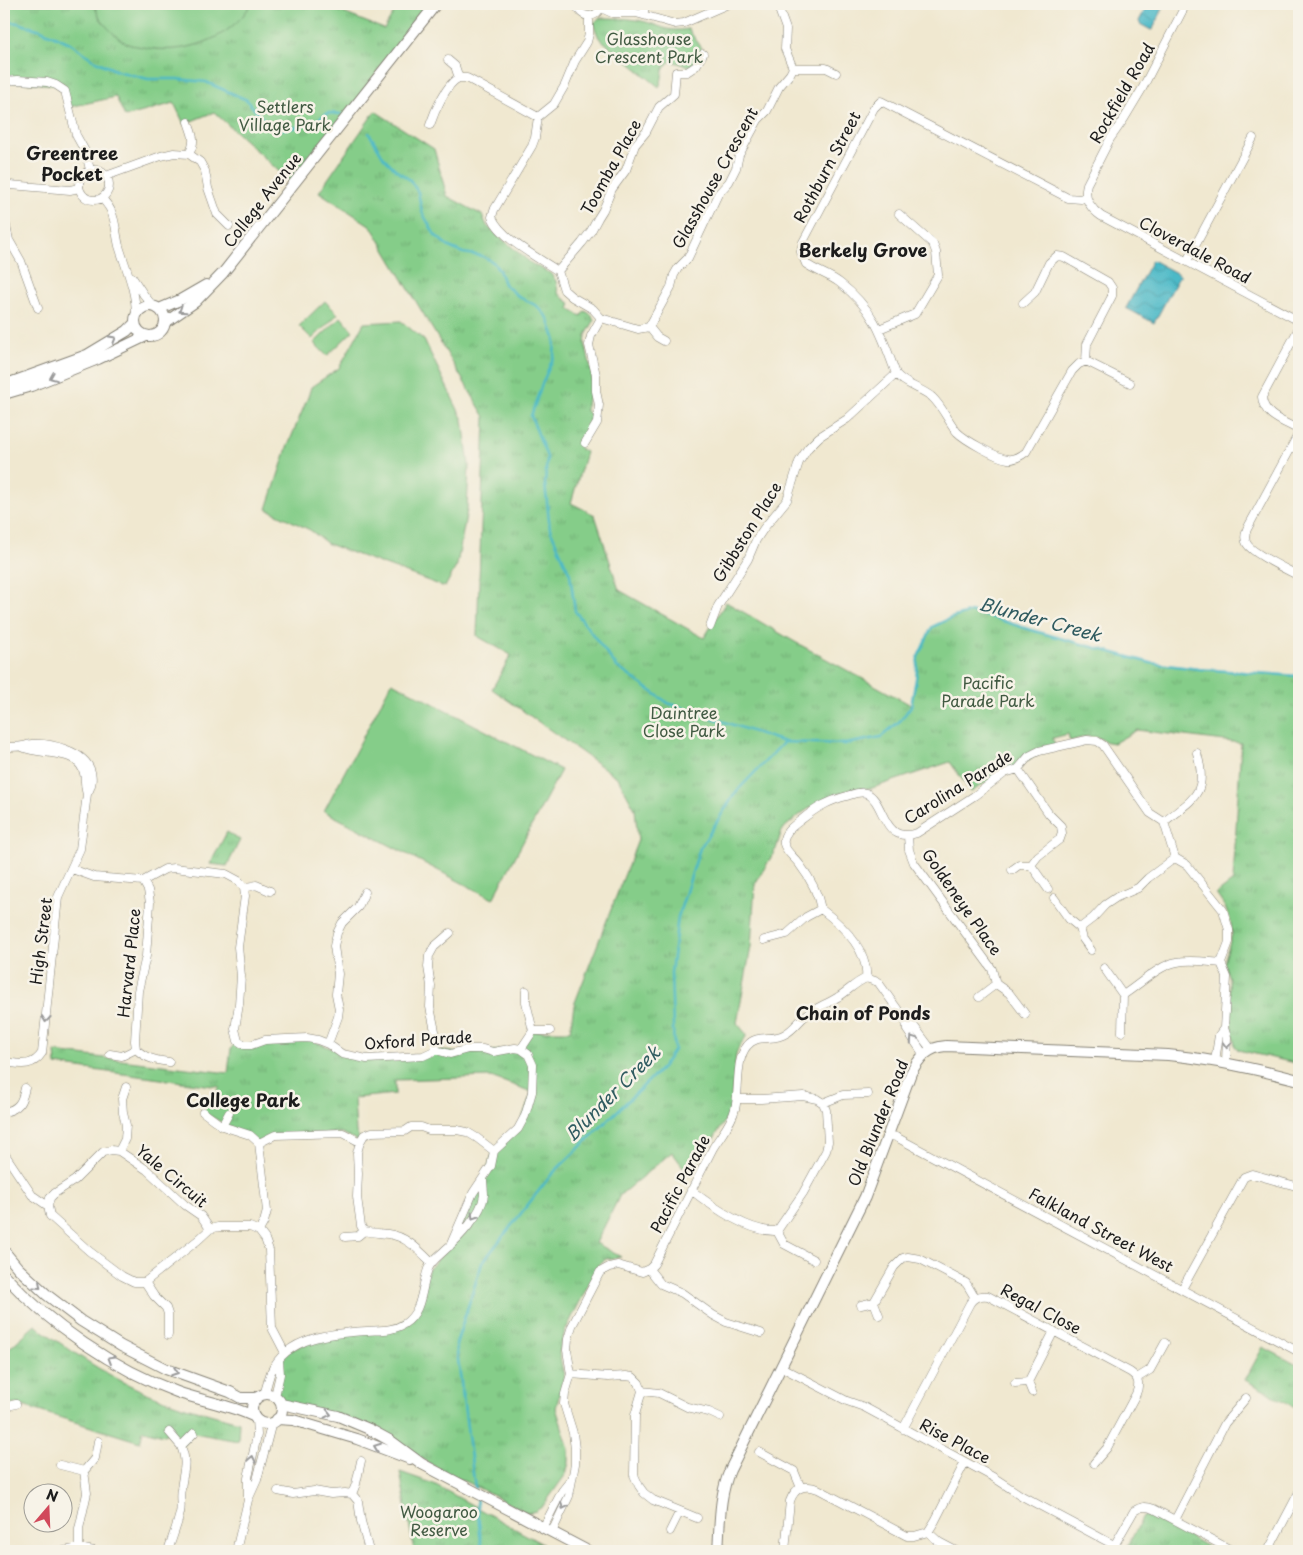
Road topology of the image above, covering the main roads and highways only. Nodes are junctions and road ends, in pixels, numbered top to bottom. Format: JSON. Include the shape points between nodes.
{"nodes":[{"id":1,"x":436,"y":4,"type":"edge"},
{"id":2,"x":223,"y":273,"type":"junction"},
{"id":3,"x":156,"y":307,"type":"junction"},
{"id":4,"x":136,"y":319,"type":"junction"},
{"id":5,"x":166,"y":322,"type":"junction"},
{"id":6,"x":146,"y":336,"type":"junction"},
{"id":7,"x":4,"y":385,"type":"edge"},
{"id":8,"x":4,"y":394,"type":"edge"},
{"id":9,"x":1299,"y":1080,"type":"edge"},
{"id":10,"x":4,"y":1252,"type":"edge"},
{"id":11,"x":4,"y":1275,"type":"edge"},
{"id":12,"x":260,"y":1396,"type":"junction"},
{"id":13,"x":278,"y":1400,"type":"junction"},
{"id":14,"x":255,"y":1417,"type":"junction"},
{"id":15,"x":274,"y":1421,"type":"junction"},
{"id":16,"x":422,"y":1464,"type":"junction"},
{"id":17,"x":588,"y":1551,"type":"edge"},
{"id":18,"x":718,"y":1551,"type":"edge"}],
"edges":[{"from":1,"to":2,"type":"main road","name":"College Avenue"},
{"from":2,"to":3,"type":"main road","name":"College Avenue","via":[[180,300]]},
{"from":2,"to":5,"type":"main road","name":"College Avenue","one_way":true,"via":[[195,302]]},
{"from":3,"to":4,"type":"main road","name":"College Avenue","via":[[144,307]]},
{"from":3,"to":5,"type":"main road","via":[[164,314]]},
{"from":4,"to":6,"type":"main road","via":[[138,330]]},
{"from":7,"to":4,"type":"main road","name":"College Avenue","one_way":true,"via":[[87,355],[127,331]]},
{"from":5,"to":6,"type":"main road","name":"College Avenue","via":[[156,336]]},
{"from":6,"to":8,"type":"main road","name":"College Avenue","one_way":true,"via":[[98,359]]},
{"from":9,"to":18,"type":"main road","name":"Old Blunder Road","via":[[1220,1061],[1168,1055],[946,1046],[928,1052],[911,1073],[865,1197],[723,1486]]},
{"from":10,"to":12,"type":"main road","one_way":true,"via":[[48,1295],[121,1346],[166,1369],[241,1398]]},
{"from":14,"to":11,"type":"main road","one_way":true,"via":[[176,1391],[111,1360],[46,1314]]},
{"from":12,"to":13,"type":"main road"},
{"from":12,"to":14,"type":"main road","via":[[252,1406]]},
{"from":13,"to":15,"type":"main road","via":[[281,1412]]},
{"from":13,"to":16,"type":"main road","one_way":true,"via":[[338,1416],[369,1429]]},
{"from":14,"to":15,"type":"main road","via":[[263,1423]]},
{"from":16,"to":15,"type":"main road","one_way":true,"via":[[357,1439],[293,1420]]},
{"from":16,"to":17,"type":"main road"}]}
